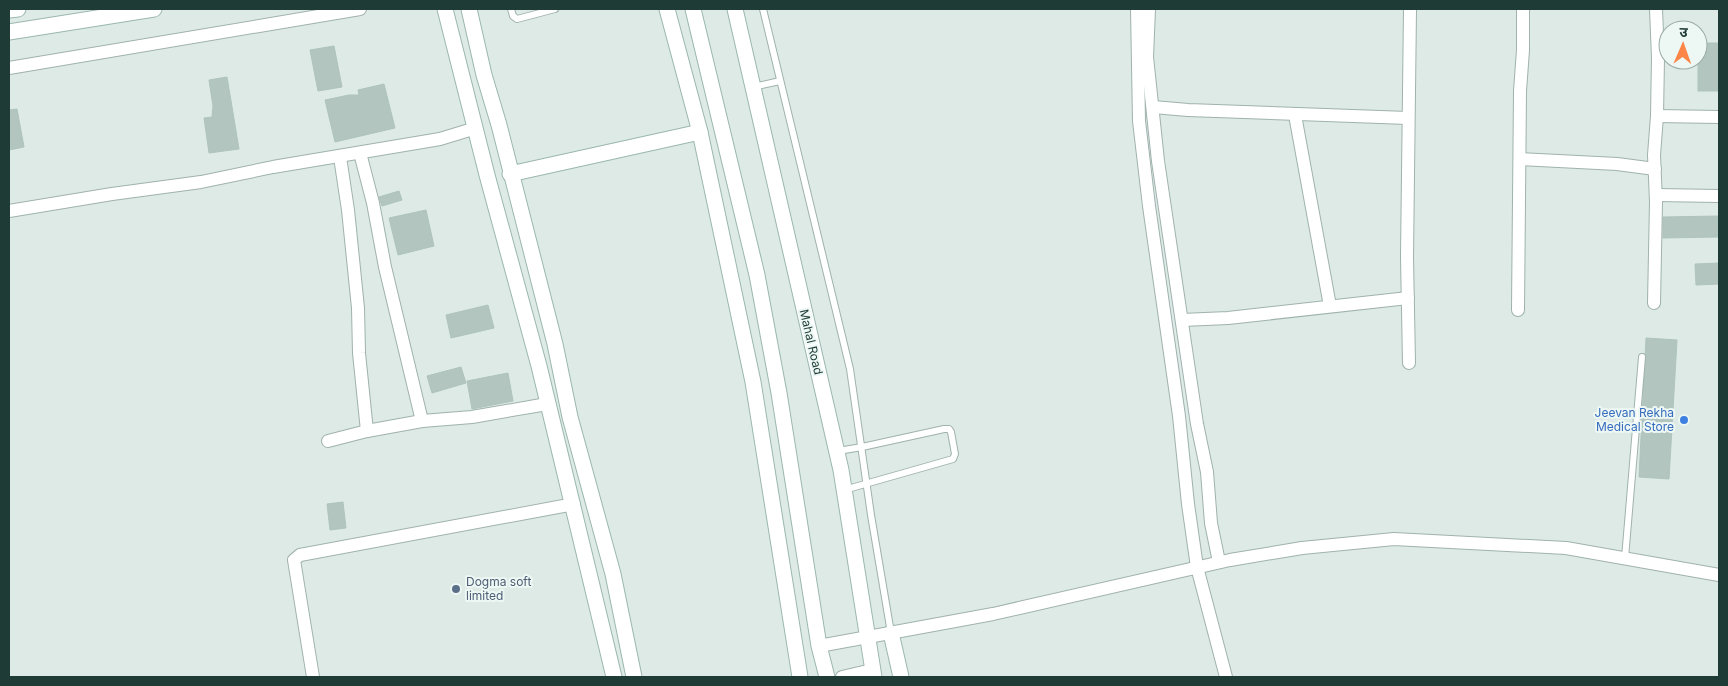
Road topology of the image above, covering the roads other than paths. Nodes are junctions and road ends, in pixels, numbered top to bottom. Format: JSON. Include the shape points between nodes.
{"nodes":[{"id":1,"x":18,"y":9,"type":"edge"},
{"id":2,"x":154,"y":9,"type":"edge"},
{"id":3,"x":360,"y":9,"type":"edge"},
{"id":4,"x":445,"y":9,"type":"edge"},
{"id":5,"x":469,"y":9,"type":"edge"},
{"id":6,"x":511,"y":9,"type":"edge"},
{"id":7,"x":556,"y":9,"type":"edge"},
{"id":8,"x":667,"y":9,"type":"edge"},
{"id":9,"x":693,"y":9,"type":"edge"},
{"id":10,"x":736,"y":9,"type":"edge"},
{"id":11,"x":763,"y":9,"type":"edge"},
{"id":12,"x":1138,"y":9,"type":"edge"},
{"id":13,"x":1149,"y":9,"type":"edge"},
{"id":14,"x":1410,"y":9,"type":"edge"},
{"id":15,"x":1523,"y":9,"type":"edge"},
{"id":16,"x":1656,"y":9,"type":"edge"},
{"id":17,"x":9,"y":10,"type":"edge"},
{"id":18,"x":9,"y":32,"type":"edge"},
{"id":19,"x":9,"y":68,"type":"edge"},
{"id":20,"x":780,"y":81,"type":"junction"},
{"id":21,"x":753,"y":88,"type":"junction"},
{"id":22,"x":1153,"y":107,"type":"junction"},
{"id":23,"x":1295,"y":114,"type":"junction"},
{"id":24,"x":1657,"y":116,"type":"junction"},
{"id":25,"x":1719,"y":117,"type":"edge"},
{"id":26,"x":1408,"y":118,"type":"junction"},
{"id":27,"x":476,"y":128,"type":"junction"},
{"id":28,"x":700,"y":132,"type":"junction"},
{"id":29,"x":360,"y":153,"type":"junction"},
{"id":30,"x":340,"y":157,"type":"junction"},
{"id":31,"x":1520,"y":159,"type":"junction"},
{"id":32,"x":1655,"y":169,"type":"junction"},
{"id":33,"x":510,"y":174,"type":"junction"},
{"id":34,"x":1656,"y":195,"type":"junction"},
{"id":35,"x":1719,"y":196,"type":"edge"},
{"id":36,"x":9,"y":211,"type":"edge"},
{"id":37,"x":749,"y":244,"type":"junction"},
{"id":38,"x":725,"y":249,"type":"junction"},
{"id":39,"x":1408,"y":298,"type":"junction"},
{"id":40,"x":1654,"y":304,"type":"dead end"},
{"id":41,"x":1330,"y":306,"type":"junction"},
{"id":42,"x":1518,"y":310,"type":"dead end"},
{"id":43,"x":1182,"y":320,"type":"junction"},
{"id":44,"x":1642,"y":357,"type":"dead end"},
{"id":45,"x":1409,"y":363,"type":"dead end"},
{"id":46,"x":547,"y":404,"type":"junction"},
{"id":47,"x":422,"y":421,"type":"junction"},
{"id":48,"x":367,"y":431,"type":"junction"},
{"id":49,"x":328,"y":441,"type":"dead end"},
{"id":50,"x":862,"y":448,"type":"junction"},
{"id":51,"x":837,"y":451,"type":"junction"},
{"id":52,"x":867,"y":484,"type":"junction"},
{"id":53,"x":844,"y":490,"type":"junction"},
{"id":54,"x":574,"y":504,"type":"junction"},
{"id":55,"x":1625,"y":558,"type":"junction"},
{"id":56,"x":1219,"y":562,"type":"junction"},
{"id":57,"x":1197,"y":567,"type":"junction"},
{"id":58,"x":1719,"y":574,"type":"edge"},
{"id":59,"x":891,"y":633,"type":"junction"},
{"id":60,"x":866,"y":636,"type":"junction"},
{"id":61,"x":819,"y":646,"type":"junction"},
{"id":62,"x":873,"y":674,"type":"edge"},
{"id":63,"x":310,"y":676,"type":"edge"},
{"id":64,"x":614,"y":677,"type":"edge"},
{"id":65,"x":634,"y":677,"type":"edge"},
{"id":66,"x":800,"y":677,"type":"edge"},
{"id":67,"x":827,"y":677,"type":"edge"},
{"id":68,"x":842,"y":677,"type":"edge"},
{"id":69,"x":901,"y":677,"type":"edge"},
{"id":70,"x":1226,"y":677,"type":"edge"}],
"edges":[{"from":1,"to":17,"type":"main road"},
{"from":2,"to":18,"type":"main road"},
{"from":3,"to":19,"type":"street"},
{"from":4,"to":27,"type":"main road"},
{"from":5,"to":33,"type":"main road"},
{"from":6,"to":7,"type":"lane","via":[[513,16],[518,18]]},
{"from":8,"to":28,"type":"main road"},
{"from":9,"to":37,"type":"main road"},
{"from":10,"to":21,"type":"main road","name":"Mahal Road"},
{"from":11,"to":20,"type":"lane"},
{"from":12,"to":57,"type":"street","via":[[1139,121]]},
{"from":13,"to":22,"type":"street","via":[[1147,58]]},
{"from":14,"to":26,"type":"street"},
{"from":15,"to":31,"type":"street"},
{"from":16,"to":24,"type":"street"},
{"from":20,"to":21,"type":"lane"},
{"from":20,"to":50,"type":"lane","via":[[850,369]]},
{"from":21,"to":51,"type":"main road","name":"Mahal Road"},
{"from":22,"to":23,"type":"street"},
{"from":22,"to":43,"type":"street"},
{"from":23,"to":26,"type":"street"},
{"from":23,"to":41,"type":"street"},
{"from":24,"to":25,"type":"street"},
{"from":24,"to":32,"type":"street"},
{"from":26,"to":39,"type":"street"},
{"from":27,"to":29,"type":"street","via":[[440,139]]},
{"from":27,"to":46,"type":"main road"},
{"from":28,"to":33,"type":"main road"},
{"from":28,"to":38,"type":"main road"},
{"from":29,"to":30,"type":"street"},
{"from":29,"to":47,"type":"street"},
{"from":30,"to":36,"type":"street"},
{"from":30,"to":48,"type":"street","via":[[358,308]]},
{"from":31,"to":32,"type":"street"},
{"from":31,"to":42,"type":"street"},
{"from":32,"to":34,"type":"street"},
{"from":33,"to":65,"type":"main road","via":[[555,344],[570,418],[613,574]]},
{"from":34,"to":35,"type":"street"},
{"from":34,"to":40,"type":"street"},
{"from":37,"to":38,"type":"main road"},
{"from":37,"to":61,"type":"main road","via":[[779,393]]},
{"from":38,"to":66,"type":"main road","via":[[753,382]]},
{"from":39,"to":41,"type":"street"},
{"from":39,"to":45,"type":"street"},
{"from":41,"to":43,"type":"street"},
{"from":43,"to":56,"type":"street"},
{"from":44,"to":55,"type":"lane"},
{"from":46,"to":47,"type":"street","via":[[472,417]]},
{"from":46,"to":54,"type":"main road"},
{"from":47,"to":48,"type":"street"},
{"from":48,"to":49,"type":"street"},
{"from":50,"to":51,"type":"lane"},
{"from":50,"to":52,"type":"lane"},
{"from":50,"to":52,"type":"lane","via":[[944,429],[951,432],[953,459]]},
{"from":51,"to":53,"type":"main road","name":"Mahal Road"},
{"from":52,"to":53,"type":"lane"},
{"from":52,"to":59,"type":"lane"},
{"from":53,"to":60,"type":"main road","name":"Mahal Road"},
{"from":54,"to":63,"type":"street","via":[[300,555],[294,560]]},
{"from":54,"to":64,"type":"main road"},
{"from":55,"to":56,"type":"street","via":[[1566,548],[1394,539],[1302,548]]},
{"from":55,"to":58,"type":"street"},
{"from":56,"to":57,"type":"street"},
{"from":57,"to":59,"type":"street","via":[[993,614]]},
{"from":57,"to":70,"type":"street"},
{"from":59,"to":60,"type":"street"},
{"from":59,"to":69,"type":"main road"},
{"from":60,"to":61,"type":"street"},
{"from":60,"to":62,"type":"main road","name":"Mahal Road"},
{"from":61,"to":67,"type":"main road"},
{"from":62,"to":68,"type":"street"}]}
